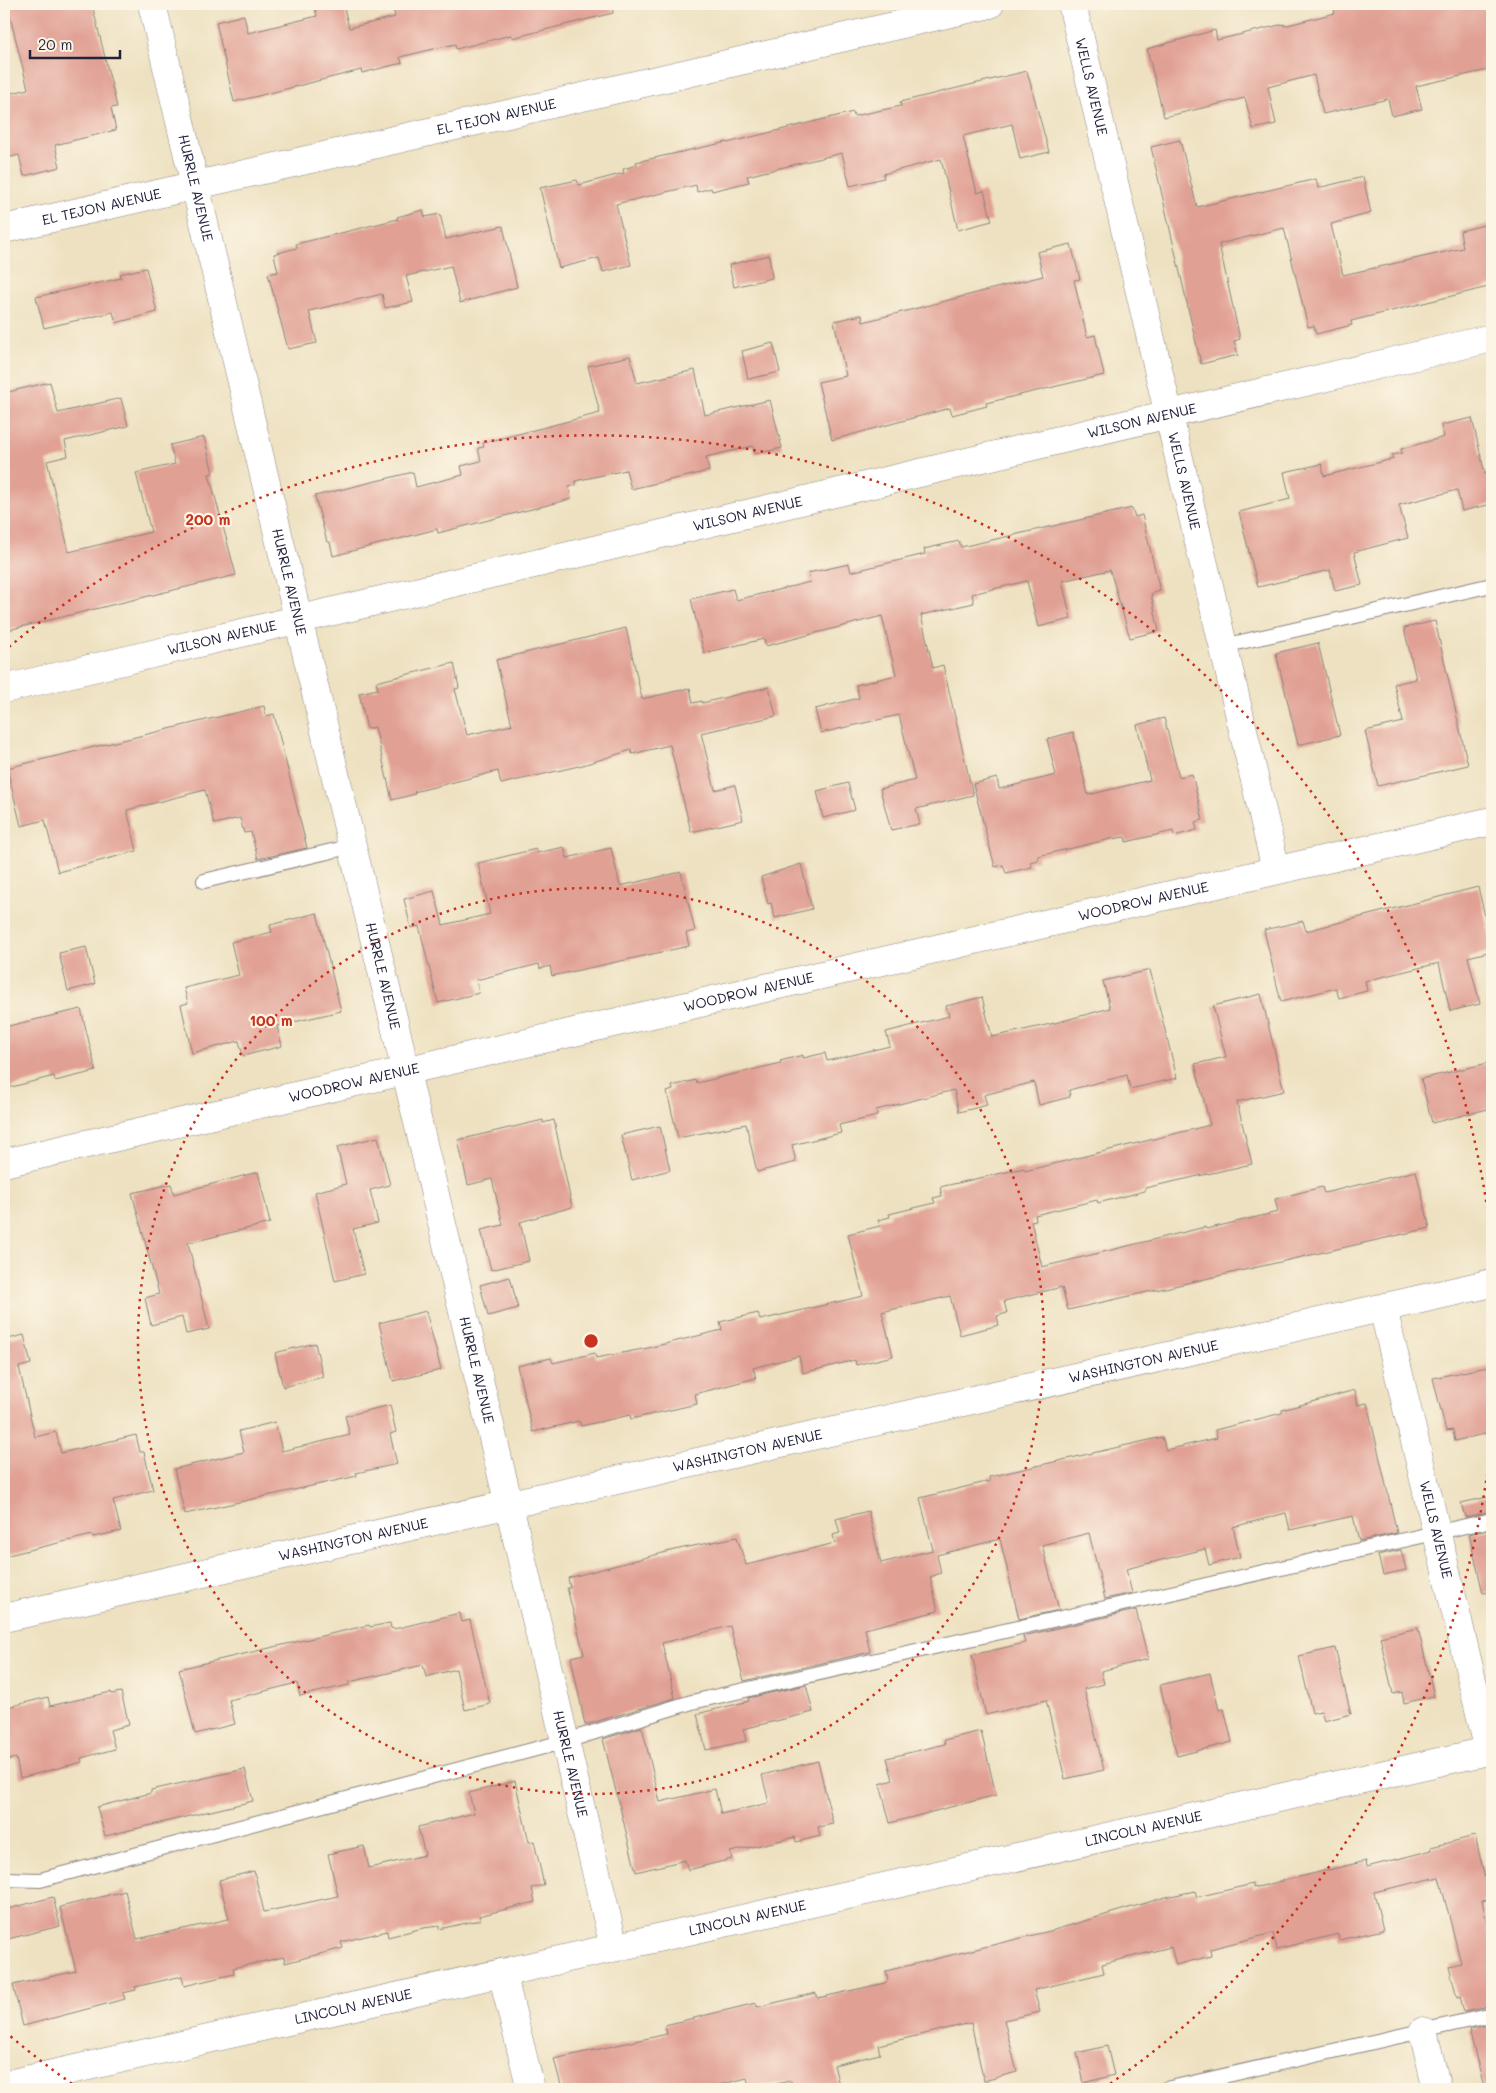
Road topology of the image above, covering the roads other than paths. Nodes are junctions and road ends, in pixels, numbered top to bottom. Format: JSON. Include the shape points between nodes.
{"nodes":[{"id":1,"x":152,"y":4,"type":"edge"},
{"id":2,"x":990,"y":4,"type":"edge"},
{"id":3,"x":1072,"y":4,"type":"edge"},
{"id":4,"x":196,"y":185,"type":"junction"},
{"id":5,"x":4,"y":229,"type":"edge"},
{"id":6,"x":1492,"y":338,"type":"edge"},
{"id":7,"x":1168,"y":413,"type":"junction"},
{"id":8,"x":1492,"y":585,"type":"edge"},
{"id":9,"x":299,"y":619,"type":"junction"},
{"id":10,"x":1223,"y":646,"type":"junction"},
{"id":11,"x":4,"y":690,"type":"edge"},
{"id":12,"x":1492,"y":821,"type":"edge"},
{"id":13,"x":353,"y":846,"type":"junction"},
{"id":14,"x":1276,"y":870,"type":"junction"},
{"id":15,"x":204,"y":881,"type":"dead end"},
{"id":16,"x":406,"y":1070,"type":"junction"},
{"id":17,"x":4,"y":1163,"type":"edge"},
{"id":18,"x":1492,"y":1283,"type":"edge"},
{"id":19,"x":1383,"y":1308,"type":"junction"},
{"id":20,"x":509,"y":1504,"type":"junction"},
{"id":21,"x":1492,"y":1520,"type":"edge"},
{"id":22,"x":1436,"y":1532,"type":"junction"},
{"id":23,"x":4,"y":1618,"type":"edge"},
{"id":24,"x":566,"y":1741,"type":"junction"},
{"id":25,"x":1490,"y":1751,"type":"edge"},
{"id":26,"x":4,"y":1879,"type":"edge"},
{"id":27,"x":614,"y":1947,"type":"junction"},
{"id":28,"x":502,"y":1973,"type":"junction"},
{"id":29,"x":1492,"y":2015,"type":"edge"},
{"id":30,"x":1423,"y":2031,"type":"junction"},
{"id":31,"x":4,"y":2085,"type":"edge"},
{"id":32,"x":531,"y":2089,"type":"edge"},
{"id":33,"x":1166,"y":2089,"type":"edge"},
{"id":34,"x":1437,"y":2089,"type":"edge"}],
"edges":[{"from":1,"to":4,"type":"street","name":"HURRLE AVENUE"},
{"from":2,"to":4,"type":"street","name":"EL TEJON AVENUE"},
{"from":3,"to":7,"type":"street","name":"WELLS AVENUE"},
{"from":4,"to":5,"type":"street","name":"EL TEJON AVENUE"},
{"from":4,"to":9,"type":"street","name":"HURRLE AVENUE"},
{"from":6,"to":7,"type":"street","name":"WILSON AVENUE"},
{"from":7,"to":9,"type":"street","name":"WILSON AVENUE"},
{"from":7,"to":10,"type":"street","name":"WELLS AVENUE"},
{"from":8,"to":10,"type":"lane"},
{"from":9,"to":11,"type":"street","name":"WILSON AVENUE"},
{"from":9,"to":13,"type":"street","name":"HURRLE AVENUE"},
{"from":10,"to":14,"type":"street","name":"WELLS AVENUE"},
{"from":12,"to":14,"type":"street","name":"WOODROW AVENUE"},
{"from":13,"to":15,"type":"lane"},
{"from":13,"to":16,"type":"street","name":"HURRLE AVENUE"},
{"from":14,"to":16,"type":"street","name":"WOODROW AVENUE"},
{"from":16,"to":17,"type":"street","name":"WOODROW AVENUE"},
{"from":16,"to":20,"type":"street","name":"HURRLE AVENUE"},
{"from":18,"to":19,"type":"street","name":"WASHINGTON AVENUE"},
{"from":19,"to":20,"type":"street","name":"WASHINGTON AVENUE"},
{"from":19,"to":22,"type":"street","name":"WELLS AVENUE"},
{"from":20,"to":23,"type":"street","name":"WASHINGTON AVENUE"},
{"from":20,"to":24,"type":"street","name":"HURRLE AVENUE"},
{"from":21,"to":22,"type":"lane"},
{"from":22,"to":24,"type":"lane","via":[[692,1702]]},
{"from":22,"to":25,"type":"street","name":"WELLS AVENUE"},
{"from":24,"to":26,"type":"lane","via":[[40,1880]]},
{"from":24,"to":27,"type":"street","name":"HURRLE AVENUE"},
{"from":25,"to":27,"type":"street","name":"LINCOLN AVENUE"},
{"from":27,"to":28,"type":"street","name":"LINCOLN AVENUE"},
{"from":28,"to":31,"type":"street","name":"LINCOLN AVENUE"},
{"from":28,"to":32,"type":"street"},
{"from":29,"to":30,"type":"lane"},
{"from":30,"to":33,"type":"lane"},
{"from":30,"to":34,"type":"street"}]}
